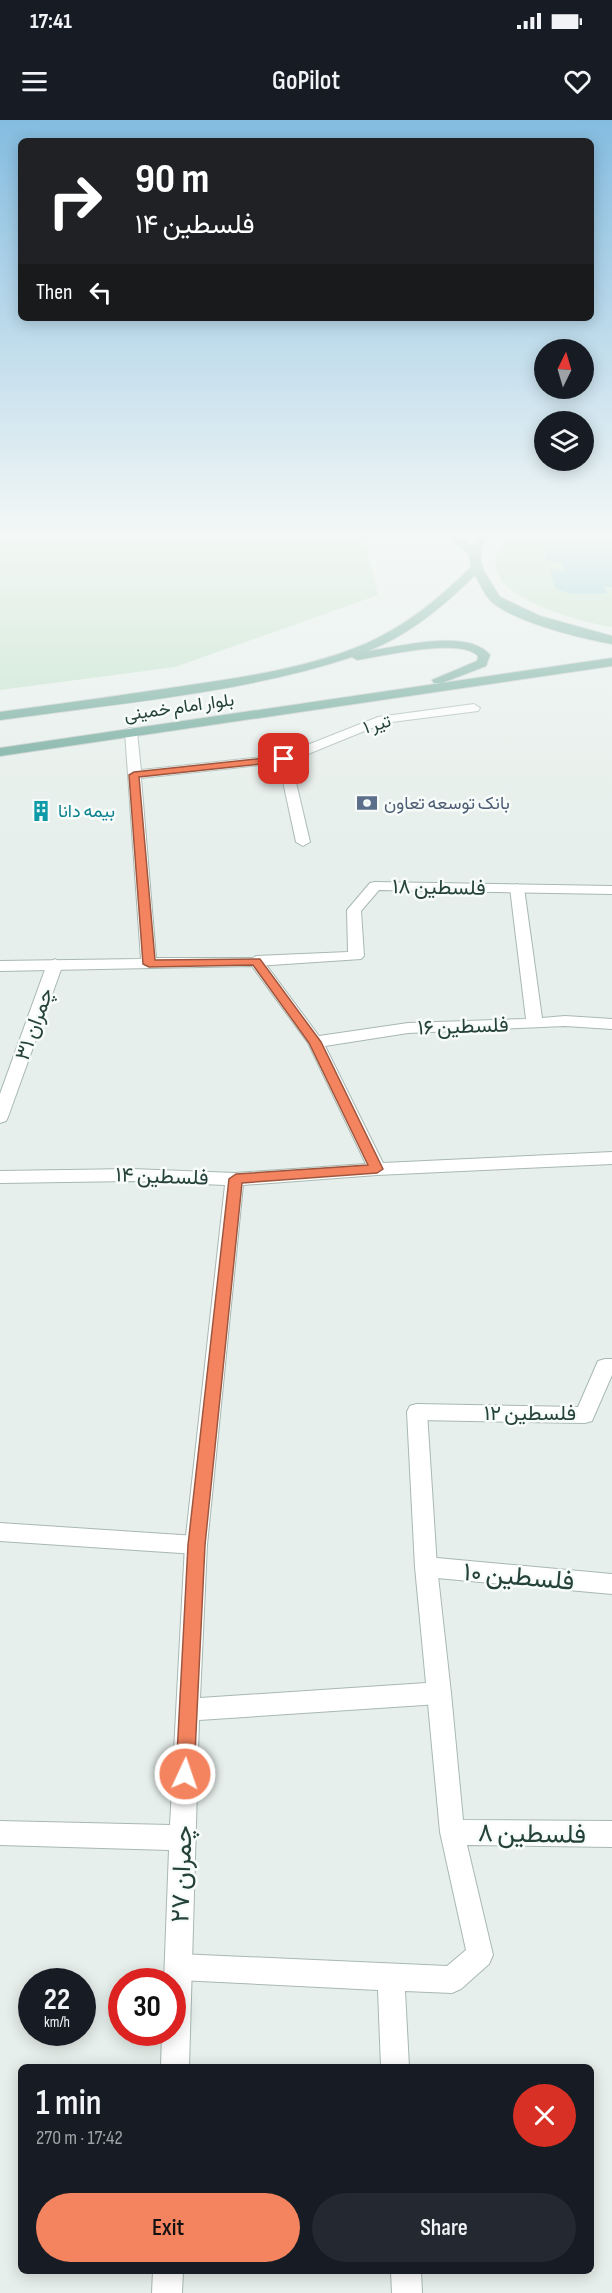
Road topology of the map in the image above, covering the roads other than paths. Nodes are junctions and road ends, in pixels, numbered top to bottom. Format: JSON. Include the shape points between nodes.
{"nodes":[{"id":1,"x":392,"y":634,"type":"edge"},
{"id":2,"x":590,"y":634,"type":"edge"},
{"id":3,"x":612,"y":640,"type":"edge"},
{"id":4,"x":334,"y":659,"type":"junction"},
{"id":5,"x":612,"y":662,"type":"edge"},
{"id":6,"x":417,"y":690,"type":"junction"},
{"id":7,"x":474,"y":708,"type":"dead end"},
{"id":8,"x":0,"y":716,"type":"edge"},
{"id":9,"x":131,"y":732,"type":"junction"},
{"id":10,"x":0,"y":752,"type":"edge"},
{"id":11,"x":284,"y":759,"type":"junction"},
{"id":12,"x":134,"y":775,"type":"junction"},
{"id":13,"x":303,"y":842,"type":"dead end"},
{"id":14,"x":517,"y":888,"type":"junction"},
{"id":15,"x":612,"y":890,"type":"edge"},
{"id":16,"x":256,"y":961,"type":"junction"},
{"id":17,"x":55,"y":964,"type":"junction"},
{"id":18,"x":149,"y":964,"type":"junction"},
{"id":19,"x":0,"y":966,"type":"edge"},
{"id":20,"x":535,"y":1024,"type":"junction"},
{"id":21,"x":612,"y":1024,"type":"edge"},
{"id":22,"x":315,"y":1042,"type":"junction"},
{"id":23,"x":0,"y":1117,"type":"edge"},
{"id":24,"x":612,"y":1158,"type":"edge"},
{"id":25,"x":377,"y":1169,"type":"junction"},
{"id":26,"x":0,"y":1177,"type":"edge"},
{"id":27,"x":236,"y":1179,"type":"junction"},
{"id":28,"x":612,"y":1367,"type":"edge"},
{"id":29,"x":0,"y":1532,"type":"edge"},
{"id":30,"x":196,"y":1545,"type":"junction"},
{"id":31,"x":426,"y":1567,"type":"junction"},
{"id":32,"x":612,"y":1584,"type":"edge"},
{"id":33,"x":439,"y":1693,"type":"junction"},
{"id":34,"x":188,"y":1710,"type":"junction"},
{"id":35,"x":452,"y":1832,"type":"junction"},
{"id":36,"x":0,"y":1833,"type":"edge"},
{"id":37,"x":612,"y":1834,"type":"edge"},
{"id":38,"x":182,"y":1838,"type":"junction"},
{"id":39,"x":179,"y":1967,"type":"junction"},
{"id":40,"x":391,"y":1977,"type":"junction"},
{"id":41,"x":175,"y":2064,"type":"edge"},
{"id":42,"x":395,"y":2064,"type":"edge"},
{"id":43,"x":168,"y":2274,"type":"edge"},
{"id":44,"x":406,"y":2274,"type":"edge"},
{"id":45,"x":167,"y":2293,"type":"edge"},
{"id":46,"x":407,"y":2293,"type":"edge"}],
"edges":[{"from":1,"to":4,"type":"main road","name":"بلوار امام خمینی"},
{"from":2,"to":3,"type":"main road"},
{"from":4,"to":6,"type":"main road","via":[[453,643],[478,649],[484,655],[476,667],[447,675]]},
{"from":4,"to":8,"type":"main road","name":"بلوار امام خمینی","via":[[282,674]]},
{"from":5,"to":6,"type":"main road","name":"بلوار امام خمینی"},
{"from":6,"to":9,"type":"main road","name":"بلوار امام خمینی"},
{"from":7,"to":11,"type":"street","name":"تیر ۱","via":[[382,720]]},
{"from":9,"to":10,"type":"main road","name":"بلوار امام خمینی"},
{"from":9,"to":12,"type":"street"},
{"from":11,"to":12,"type":"street","name":"تیر ۱"},
{"from":11,"to":13,"type":"street"},
{"from":12,"to":18,"type":"street"},
{"from":14,"to":15,"type":"street","name":"فلسطین ۱۸"},
{"from":14,"to":16,"type":"street","name":"فلسطین ۱۸","via":[[375,886],[354,910],[356,956]]},
{"from":14,"to":20,"type":"street"},
{"from":16,"to":18,"type":"street","name":"فلسطین ۱۸"},
{"from":16,"to":22,"type":"street"},
{"from":17,"to":18,"type":"street","name":"فلسطین ۱۸"},
{"from":17,"to":19,"type":"street","name":"فلسطین ۱۸"},
{"from":17,"to":23,"type":"street","name":"چمران ۳۱"},
{"from":20,"to":21,"type":"street","name":"فلسطین ۱۶"},
{"from":20,"to":22,"type":"street","name":"فلسطین ۱۶","via":[[408,1028]]},
{"from":22,"to":25,"type":"street"},
{"from":24,"to":25,"type":"street","name":"فلسطین ۱۴"},
{"from":25,"to":27,"type":"street","name":"فلسطین ۱۴"},
{"from":26,"to":27,"type":"street","name":"فلسطین ۱۴","via":[[132,1174]]},
{"from":27,"to":30,"type":"street","name":"چمران ۲۷"},
{"from":28,"to":31,"type":"street","name":"فلسطین ۱۲","via":[[605,1367],[585,1415],[417,1412]]},
{"from":29,"to":30,"type":"street"},
{"from":30,"to":34,"type":"street","name":"چمران ۲۷"},
{"from":31,"to":32,"type":"street","name":"فلسطین ۱۰"},
{"from":31,"to":33,"type":"street"},
{"from":33,"to":34,"type":"street"},
{"from":33,"to":35,"type":"street"},
{"from":34,"to":38,"type":"street","name":"چمران ۲۷"},
{"from":35,"to":37,"type":"street","name":"فلسطین ۸"},
{"from":35,"to":40,"type":"street","via":[[480,1955],[452,1980]]},
{"from":36,"to":38,"type":"street"},
{"from":38,"to":39,"type":"street","name":"چمران ۲۷"},
{"from":39,"to":40,"type":"street"},
{"from":39,"to":41,"type":"street","name":"چمران ۲۷"},
{"from":40,"to":42,"type":"street"},
{"from":43,"to":45,"type":"street"},
{"from":44,"to":46,"type":"street"}]}
